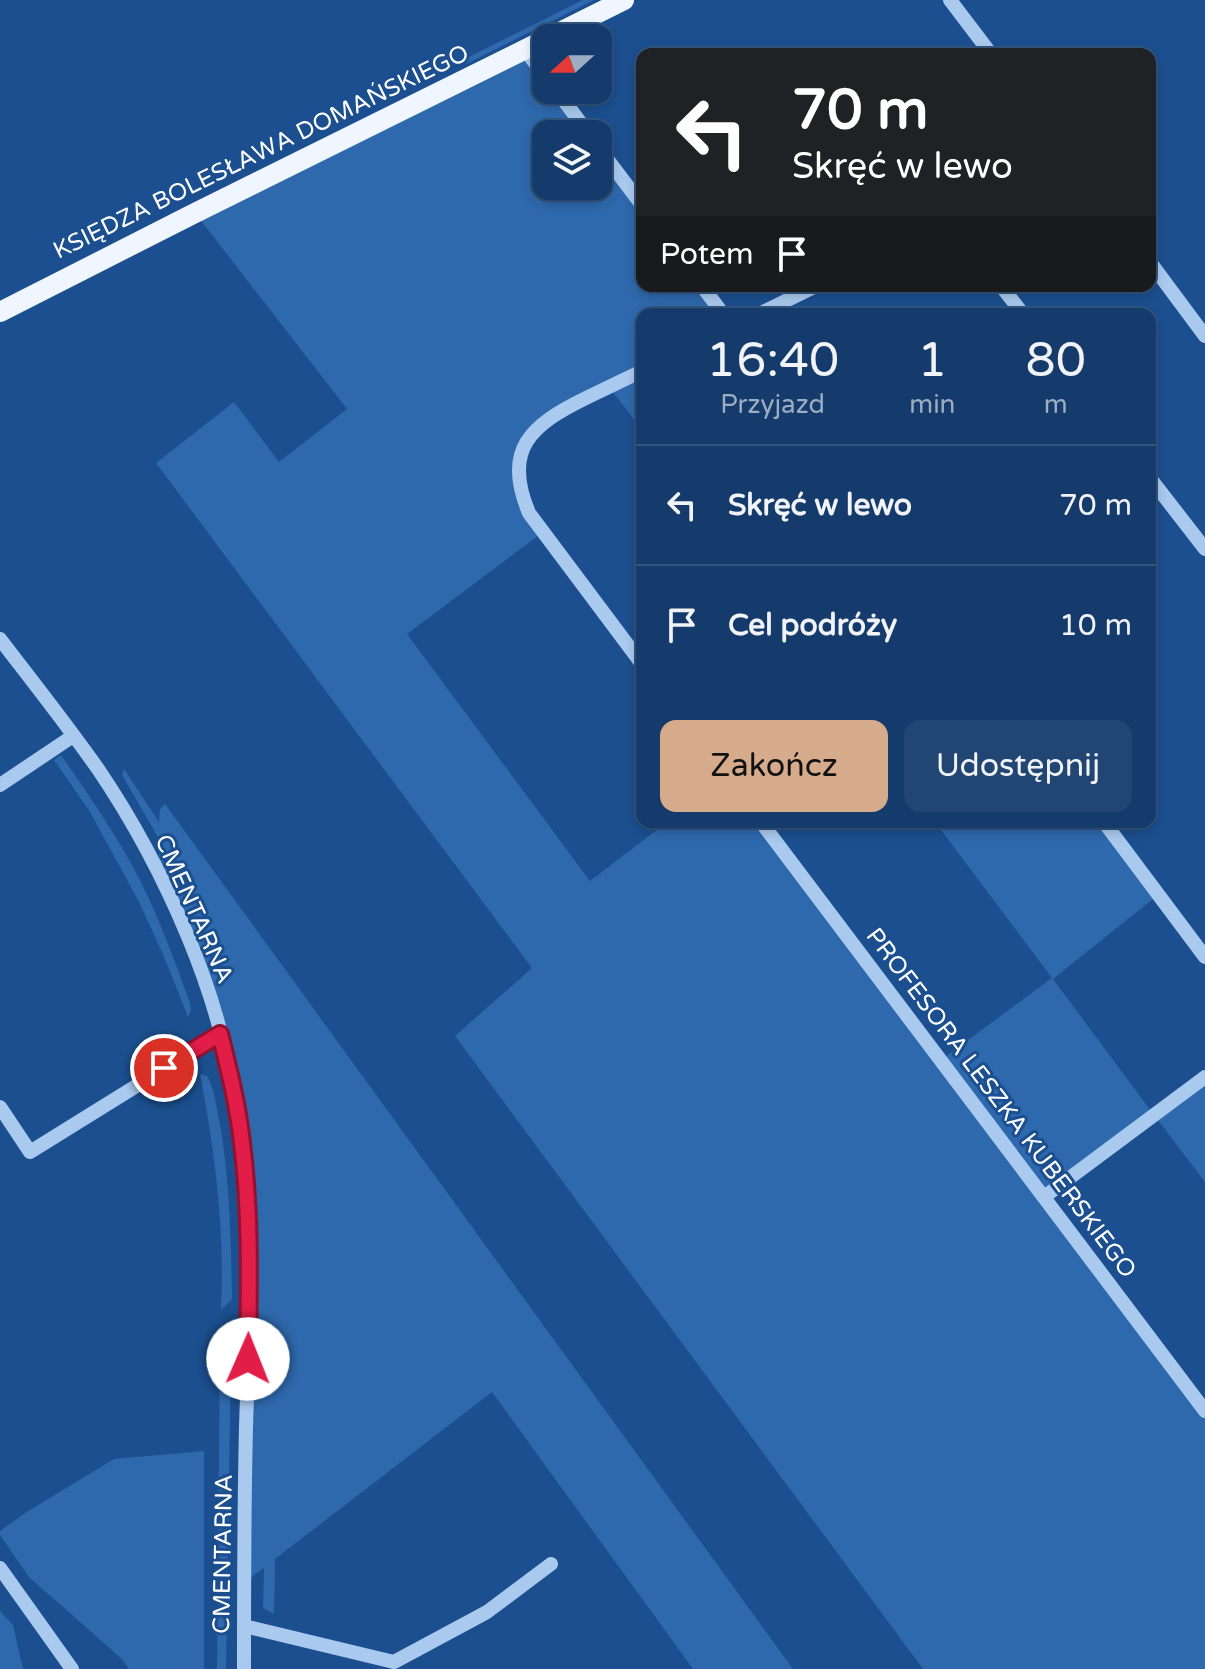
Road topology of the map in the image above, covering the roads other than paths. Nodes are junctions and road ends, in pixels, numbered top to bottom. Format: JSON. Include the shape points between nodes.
{"nodes":[{"id":1,"x":624,"y":0,"type":"edge"},
{"id":2,"x":950,"y":0,"type":"edge"},
{"id":3,"x":577,"y":24,"type":"edge"},
{"id":4,"x":532,"y":46,"type":"edge"},
{"id":5,"x":986,"y":48,"type":"edge"},
{"id":6,"x":525,"y":50,"type":"junction"},
{"id":7,"x":532,"y":59,"type":"edge"},
{"id":8,"x":612,"y":165,"type":"edge"},
{"id":9,"x":636,"y":197,"type":"edge"},
{"id":10,"x":1156,"y":270,"type":"edge"},
{"id":11,"x":804,"y":292,"type":"edge"},
{"id":12,"x":1006,"y":292,"type":"edge"},
{"id":13,"x":771,"y":308,"type":"edge"},
{"id":14,"x":1018,"y":308,"type":"edge"},
{"id":15,"x":0,"y":312,"type":"edge"},
{"id":16,"x":1205,"y":336,"type":"edge"},
{"id":17,"x":636,"y":374,"type":"edge"},
{"id":18,"x":1156,"y":486,"type":"edge"},
{"id":19,"x":1205,"y":549,"type":"edge"},
{"id":20,"x":0,"y":639,"type":"edge"},
{"id":21,"x":636,"y":656,"type":"edge"},
{"id":22,"x":73,"y":736,"type":"junction"},
{"id":23,"x":0,"y":785,"type":"edge"},
{"id":24,"x":766,"y":828,"type":"edge"},
{"id":25,"x":1108,"y":828,"type":"edge"},
{"id":26,"x":1205,"y":957,"type":"edge"},
{"id":27,"x":220,"y":1034,"type":"junction"},
{"id":28,"x":1205,"y":1077,"type":"edge"},
{"id":29,"x":0,"y":1107,"type":"edge"},
{"id":30,"x":1044,"y":1197,"type":"junction"},
{"id":31,"x":1205,"y":1411,"type":"edge"},
{"id":32,"x":551,"y":1564,"type":"dead end"},
{"id":33,"x":0,"y":1568,"type":"edge"},
{"id":34,"x":244,"y":1626,"type":"junction"},
{"id":35,"x":72,"y":1669,"type":"edge"},
{"id":36,"x":244,"y":1669,"type":"edge"}],
"edges":[{"from":1,"to":3,"type":"main road","name":"KSIĘDZA BOLESŁAWA DOMAŃSKIEGO"},
{"from":2,"to":5,"type":"street"},
{"from":4,"to":6,"type":"main road","name":"KSIĘDZA BOLESŁAWA DOMAŃSKIEGO"},
{"from":6,"to":7,"type":"street"},
{"from":6,"to":15,"type":"main road","name":"KSIĘDZA BOLESŁAWA DOMAŃSKIEGO"},
{"from":8,"to":9,"type":"street"},
{"from":10,"to":16,"type":"street"},
{"from":11,"to":13,"type":"street"},
{"from":12,"to":14,"type":"street"},
{"from":17,"to":21,"type":"street","via":[[545,420],[522,448],[519,464],[529,513]]},
{"from":18,"to":19,"type":"street"},
{"from":20,"to":22,"type":"street","name":"CMENTARNA"},
{"from":22,"to":23,"type":"street"},
{"from":22,"to":27,"type":"street","name":"CMENTARNA","via":[[125,811],[159,874],[189,939]]},
{"from":24,"to":30,"type":"street","name":"PROFESORA LESZKA KUBERSKIEGO"},
{"from":25,"to":26,"type":"street"},
{"from":27,"to":29,"type":"street","via":[[30,1152]]},
{"from":27,"to":34,"type":"street","name":"CMENTARNA","via":[[238,1114],[246,1185],[250,1297]]},
{"from":28,"to":30,"type":"street"},
{"from":30,"to":31,"type":"street","name":"PROFESORA LESZKA KUBERSKIEGO"},
{"from":32,"to":34,"type":"street","via":[[487,1612],[394,1662]]},
{"from":33,"to":35,"type":"street"},
{"from":34,"to":36,"type":"street","name":"CMENTARNA"}]}
